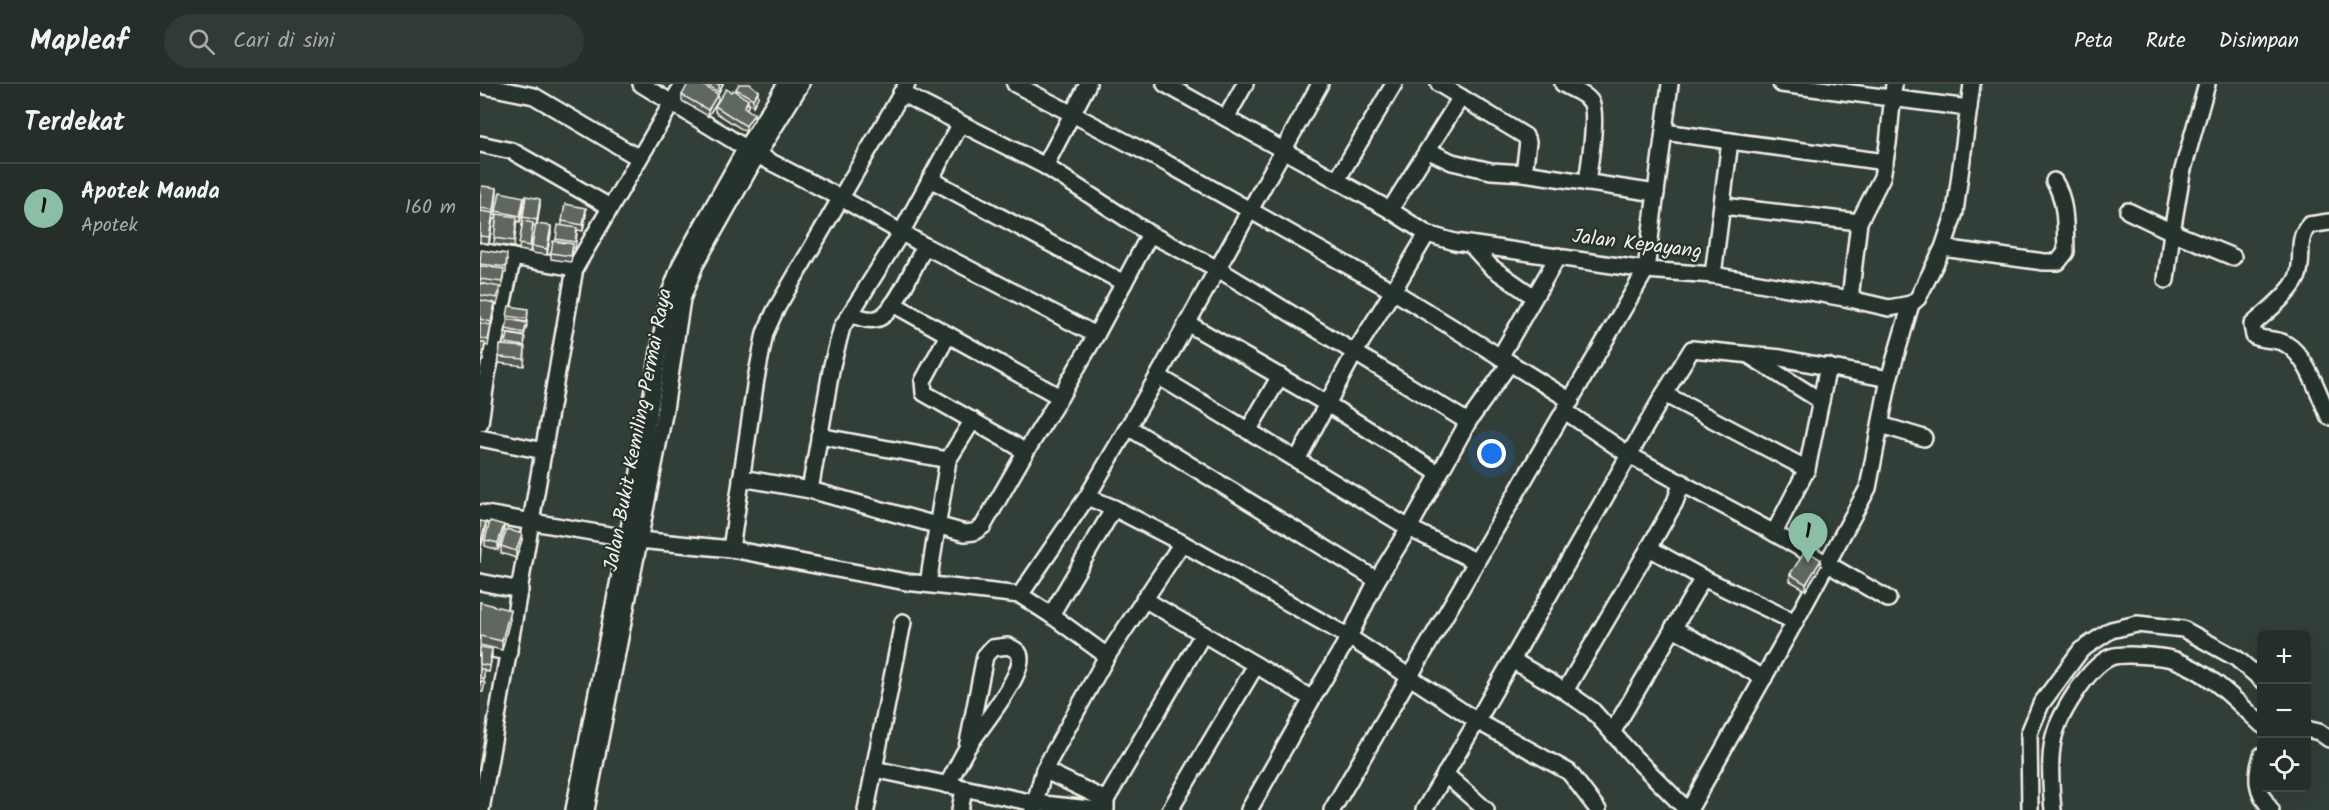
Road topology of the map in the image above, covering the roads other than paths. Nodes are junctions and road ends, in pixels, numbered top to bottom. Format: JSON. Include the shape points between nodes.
{"nodes":[{"id":1,"x":641,"y":84,"type":"edge"},
{"id":2,"x":683,"y":84,"type":"edge"},
{"id":3,"x":786,"y":84,"type":"edge"},
{"id":4,"x":801,"y":84,"type":"edge"},
{"id":5,"x":1015,"y":84,"type":"edge"},
{"id":6,"x":1088,"y":84,"type":"edge"},
{"id":7,"x":1165,"y":84,"type":"edge"},
{"id":8,"x":1245,"y":84,"type":"edge"},
{"id":9,"x":1320,"y":84,"type":"edge"},
{"id":10,"x":1394,"y":84,"type":"edge"},
{"id":11,"x":1439,"y":84,"type":"edge"},
{"id":12,"x":1563,"y":84,"type":"edge"},
{"id":13,"x":1670,"y":84,"type":"edge"},
{"id":14,"x":1781,"y":84,"type":"edge"},
{"id":15,"x":1972,"y":84,"type":"edge"},
{"id":16,"x":2207,"y":84,"type":"edge"},
{"id":17,"x":481,"y":88,"type":"edge"},
{"id":18,"x":904,"y":89,"type":"edge"},
{"id":19,"x":1893,"y":91,"type":"edge"},
{"id":20,"x":1461,"y":97,"type":"junction"},
{"id":21,"x":673,"y":102,"type":"junction"},
{"id":22,"x":1970,"y":108,"type":"junction"},
{"id":23,"x":1073,"y":115,"type":"junction"},
{"id":24,"x":1226,"y":118,"type":"junction"},
{"id":25,"x":960,"y":125,"type":"junction"},
{"id":26,"x":1664,"y":132,"type":"junction"},
{"id":27,"x":1730,"y":141,"type":"junction"},
{"id":28,"x":480,"y":144,"type":"edge"},
{"id":29,"x":1283,"y":150,"type":"junction"},
{"id":30,"x":1429,"y":151,"type":"junction"},
{"id":31,"x":751,"y":152,"type":"junction"},
{"id":32,"x":639,"y":158,"type":"junction"},
{"id":33,"x":1885,"y":162,"type":"junction"},
{"id":34,"x":1045,"y":166,"type":"junction"},
{"id":35,"x":1524,"y":173,"type":"junction"},
{"id":36,"x":930,"y":179,"type":"junction"},
{"id":37,"x":1337,"y":180,"type":"junction"},
{"id":38,"x":2054,"y":181,"type":"dead end"},
{"id":39,"x":1587,"y":183,"type":"junction"},
{"id":40,"x":1656,"y":193,"type":"junction"},
{"id":41,"x":841,"y":198,"type":"junction"},
{"id":42,"x":1723,"y":206,"type":"junction"},
{"id":43,"x":610,"y":207,"type":"junction"},
{"id":44,"x":1251,"y":210,"type":"junction"},
{"id":45,"x":1390,"y":210,"type":"junction"},
{"id":46,"x":2128,"y":211,"type":"dead end"},
{"id":47,"x":1859,"y":222,"type":"junction"},
{"id":48,"x":2329,"y":222,"type":"edge"},
{"id":49,"x":2172,"y":231,"type":"junction"},
{"id":50,"x":902,"y":233,"type":"junction"},
{"id":51,"x":1150,"y":234,"type":"junction"},
{"id":52,"x":1427,"y":234,"type":"junction"},
{"id":53,"x":925,"y":246,"type":"junction"},
{"id":54,"x":1472,"y":246,"type":"junction"},
{"id":55,"x":1943,"y":248,"type":"junction"},
{"id":56,"x":480,"y":251,"type":"edge"},
{"id":57,"x":1558,"y":256,"type":"junction"},
{"id":58,"x":513,"y":257,"type":"junction"},
{"id":59,"x":2233,"y":257,"type":"dead end"},
{"id":60,"x":576,"y":268,"type":"junction"},
{"id":61,"x":1218,"y":269,"type":"junction"},
{"id":62,"x":1646,"y":270,"type":"junction"},
{"id":63,"x":1713,"y":275,"type":"junction"},
{"id":64,"x":2166,"y":280,"type":"dead end"},
{"id":65,"x":1124,"y":283,"type":"junction"},
{"id":66,"x":1394,"y":291,"type":"junction"},
{"id":67,"x":1534,"y":297,"type":"junction"},
{"id":68,"x":1850,"y":298,"type":"junction"},
{"id":69,"x":893,"y":304,"type":"junction"},
{"id":70,"x":1911,"y":304,"type":"junction"},
{"id":71,"x":851,"y":314,"type":"junction"},
{"id":72,"x":1187,"y":322,"type":"junction"},
{"id":73,"x":948,"y":335,"type":"junction"},
{"id":74,"x":1096,"y":335,"type":"junction"},
{"id":75,"x":1355,"y":352,"type":"junction"},
{"id":76,"x":1747,"y":354,"type":"junction"},
{"id":77,"x":1505,"y":360,"type":"junction"},
{"id":78,"x":1828,"y":366,"type":"junction"},
{"id":79,"x":484,"y":375,"type":"edge"},
{"id":80,"x":1158,"y":376,"type":"junction"},
{"id":81,"x":1280,"y":376,"type":"junction"},
{"id":82,"x":1889,"y":379,"type":"junction"},
{"id":83,"x":1664,"y":394,"type":"junction"},
{"id":84,"x":1060,"y":397,"type":"junction"},
{"id":85,"x":1821,"y":401,"type":"junction"},
{"id":86,"x":1329,"y":405,"type":"junction"},
{"id":87,"x":1568,"y":406,"type":"junction"},
{"id":88,"x":2329,"y":417,"type":"edge"},
{"id":89,"x":973,"y":420,"type":"junction"},
{"id":90,"x":1468,"y":422,"type":"junction"},
{"id":91,"x":480,"y":423,"type":"edge"},
{"id":92,"x":1881,"y":425,"type":"junction"},
{"id":93,"x":1128,"y":427,"type":"junction"},
{"id":94,"x":1248,"y":431,"type":"junction"},
{"id":95,"x":819,"y":436,"type":"junction"},
{"id":96,"x":480,"y":438,"type":"edge"},
{"id":97,"x":1924,"y":438,"type":"dead end"},
{"id":98,"x":544,"y":450,"type":"junction"},
{"id":99,"x":1026,"y":453,"type":"junction"},
{"id":100,"x":1629,"y":455,"type":"junction"},
{"id":101,"x":948,"y":460,"type":"junction"},
{"id":102,"x":1297,"y":460,"type":"junction"},
{"id":103,"x":1807,"y":469,"type":"junction"},
{"id":104,"x":1438,"y":473,"type":"junction"},
{"id":105,"x":741,"y":478,"type":"junction"},
{"id":106,"x":1682,"y":482,"type":"junction"},
{"id":107,"x":810,"y":490,"type":"junction"},
{"id":108,"x":1087,"y":497,"type":"junction"},
{"id":109,"x":1114,"y":508,"type":"junction"},
{"id":110,"x":480,"y":513,"type":"edge"},
{"id":111,"x":532,"y":523,"type":"junction"},
{"id":112,"x":937,"y":526,"type":"junction"},
{"id":113,"x":1408,"y":528,"type":"junction"},
{"id":114,"x":1774,"y":533,"type":"junction"},
{"id":115,"x":633,"y":539,"type":"junction"},
{"id":116,"x":1182,"y":543,"type":"junction"},
{"id":117,"x":1649,"y":548,"type":"junction"},
{"id":118,"x":731,"y":549,"type":"junction"},
{"id":119,"x":1475,"y":561,"type":"junction"},
{"id":120,"x":1827,"y":564,"type":"junction"},
{"id":121,"x":1704,"y":579,"type":"junction"},
{"id":122,"x":1377,"y":580,"type":"junction"},
{"id":123,"x":480,"y":582,"type":"edge"},
{"id":124,"x":928,"y":584,"type":"junction"},
{"id":125,"x":520,"y":590,"type":"junction"},
{"id":126,"x":1020,"y":595,"type":"junction"},
{"id":127,"x":1144,"y":599,"type":"junction"},
{"id":128,"x":1888,"y":599,"type":"dead end"},
{"id":129,"x":1051,"y":615,"type":"junction"},
{"id":130,"x":903,"y":622,"type":"dead end"},
{"id":131,"x":1795,"y":622,"type":"junction"},
{"id":132,"x":1673,"y":628,"type":"junction"},
{"id":133,"x":1203,"y":634,"type":"junction"},
{"id":134,"x":1348,"y":638,"type":"junction"},
{"id":135,"x":480,"y":647,"type":"edge"},
{"id":136,"x":509,"y":652,"type":"junction"},
{"id":137,"x":1107,"y":656,"type":"junction"},
{"id":138,"x":1512,"y":660,"type":"junction"},
{"id":139,"x":1256,"y":665,"type":"junction"},
{"id":140,"x":2257,"y":676,"type":"edge"},
{"id":141,"x":1408,"y":678,"type":"junction"},
{"id":142,"x":1764,"y":678,"type":"junction"},
{"id":143,"x":1565,"y":691,"type":"junction"},
{"id":144,"x":1312,"y":699,"type":"junction"},
{"id":145,"x":2257,"y":720,"type":"edge"},
{"id":146,"x":1477,"y":722,"type":"junction"},
{"id":147,"x":2311,"y":730,"type":"edge"},
{"id":148,"x":1613,"y":731,"type":"junction"},
{"id":149,"x":2329,"y":739,"type":"edge"},
{"id":150,"x":967,"y":748,"type":"junction"},
{"id":151,"x":874,"y":770,"type":"junction"},
{"id":152,"x":1044,"y":770,"type":"junction"},
{"id":153,"x":1445,"y":774,"type":"junction"},
{"id":154,"x":947,"y":785,"type":"junction"},
{"id":155,"x":964,"y":790,"type":"junction"},
{"id":156,"x":482,"y":791,"type":"edge"},
{"id":157,"x":2259,"y":792,"type":"edge"},
{"id":158,"x":1034,"y":806,"type":"edge"},
{"id":159,"x":1104,"y":806,"type":"edge"},
{"id":160,"x":1595,"y":809,"type":"edge"},
{"id":161,"x":481,"y":810,"type":"edge"},
{"id":162,"x":574,"y":810,"type":"edge"},
{"id":163,"x":586,"y":810,"type":"edge"},
{"id":164,"x":866,"y":810,"type":"edge"},
{"id":165,"x":960,"y":810,"type":"edge"},
{"id":166,"x":1170,"y":810,"type":"edge"},
{"id":167,"x":1249,"y":810,"type":"edge"},
{"id":168,"x":1332,"y":810,"type":"edge"},
{"id":169,"x":1424,"y":810,"type":"edge"},
{"id":170,"x":1486,"y":810,"type":"edge"},
{"id":171,"x":1688,"y":810,"type":"edge"},
{"id":172,"x":2030,"y":810,"type":"edge"},
{"id":173,"x":2053,"y":810,"type":"edge"},
{"id":174,"x":2271,"y":810,"type":"edge"}],
"edges":[{"from":1,"to":21,"type":"street"},
{"from":2,"to":21,"type":"street"},
{"from":3,"to":31,"type":"street","name":"Jalan Bukit Kemiling Permai Raya"},
{"from":4,"to":31,"type":"street","name":"Jalan Bukit Kemiling Permai Raya"},
{"from":5,"to":23,"type":"street"},
{"from":6,"to":23,"type":"street"},
{"from":7,"to":24,"type":"street","name":"Jalan Kepayang"},
{"from":8,"to":24,"type":"street"},
{"from":9,"to":29,"type":"street"},
{"from":10,"to":37,"type":"street"},
{"from":11,"to":20,"type":"street"},
{"from":12,"to":39,"type":"street","via":[[1590,99],[1592,106]]},
{"from":13,"to":26,"type":"street"},
{"from":14,"to":19,"type":"street"},
{"from":15,"to":22,"type":"street"},
{"from":16,"to":49,"type":"street","via":[[2182,173]]},
{"from":17,"to":32,"type":"street","via":[[534,96]]},
{"from":18,"to":25,"type":"street"},
{"from":18,"to":41,"type":"street"},
{"from":19,"to":22,"type":"street"},
{"from":19,"to":33,"type":"street"},
{"from":20,"to":30,"type":"street"},
{"from":20,"to":35,"type":"street","via":[[1525,136],[1528,142]]},
{"from":21,"to":31,"type":"street"},
{"from":21,"to":32,"type":"street"},
{"from":22,"to":55,"type":"street","via":[[1955,212]]},
{"from":23,"to":34,"type":"street"},
{"from":23,"to":44,"type":"street"},
{"from":24,"to":29,"type":"street","name":"Jalan Kepayang"},
{"from":25,"to":34,"type":"street"},
{"from":25,"to":36,"type":"street"},
{"from":26,"to":27,"type":"street"},
{"from":26,"to":40,"type":"street"},
{"from":27,"to":33,"type":"street"},
{"from":27,"to":42,"type":"street"},
{"from":28,"to":43,"type":"street","via":[[512,151]]},
{"from":29,"to":37,"type":"street","name":"Jalan Kepayang"},
{"from":29,"to":44,"type":"street"},
{"from":30,"to":35,"type":"street","via":[[1452,162],[1491,171]]},
{"from":30,"to":45,"type":"street"},
{"from":31,"to":41,"type":"street"},
{"from":31,"to":115,"type":"street","name":"Jalan Bukit Kemiling Permai Raya","via":[[682,299],[665,409]]},
{"from":32,"to":43,"type":"street"},
{"from":33,"to":47,"type":"street","via":[[1882,177]]},
{"from":34,"to":51,"type":"street"},
{"from":35,"to":39,"type":"street"},
{"from":36,"to":50,"type":"street"},
{"from":36,"to":65,"type":"street"},
{"from":37,"to":45,"type":"street","name":"Jalan Kepayang"},
{"from":38,"to":55,"type":"street","via":[[2065,219],[2066,252],[2058,262]]},
{"from":39,"to":40,"type":"street"},
{"from":40,"to":62,"type":"street"},
{"from":41,"to":50,"type":"street"},
{"from":41,"to":105,"type":"street","via":[[765,333]]},
{"from":42,"to":47,"type":"street"},
{"from":42,"to":63,"type":"street"},
{"from":43,"to":60,"type":"street"},
{"from":44,"to":61,"type":"street"},
{"from":44,"to":66,"type":"street"},
{"from":45,"to":52,"type":"street","name":"Jalan Kepayang"},
{"from":46,"to":49,"type":"street"},
{"from":47,"to":68,"type":"street"},
{"from":48,"to":88,"type":"street","via":[[2305,229],[2294,285],[2252,326],[2254,336],[2286,344],[2304,362]]},
{"from":49,"to":59,"type":"street"},
{"from":49,"to":64,"type":"street"},
{"from":50,"to":53,"type":"street"},
{"from":50,"to":71,"type":"street"},
{"from":51,"to":61,"type":"street"},
{"from":51,"to":65,"type":"street"},
{"from":52,"to":54,"type":"street","name":"Jalan Kepayang"},
{"from":52,"to":66,"type":"street"},
{"from":53,"to":69,"type":"street"},
{"from":53,"to":74,"type":"street"},
{"from":54,"to":57,"type":"street","name":"Jalan Kepayang"},
{"from":54,"to":67,"type":"street","via":[[1491,267]]},
{"from":55,"to":70,"type":"street","via":[[1918,298]]},
{"from":56,"to":58,"type":"street"},
{"from":57,"to":62,"type":"street","name":"Jalan Kepayang"},
{"from":57,"to":67,"type":"street"},
{"from":58,"to":60,"type":"street"},
{"from":58,"to":79,"type":"street"},
{"from":60,"to":98,"type":"street"},
{"from":61,"to":72,"type":"street"},
{"from":61,"to":75,"type":"street"},
{"from":62,"to":63,"type":"street","name":"Jalan Kepayang"},
{"from":62,"to":87,"type":"street"},
{"from":63,"to":68,"type":"street","name":"Jalan Kepayang"},
{"from":65,"to":74,"type":"street"},
{"from":66,"to":75,"type":"street"},
{"from":66,"to":77,"type":"street"},
{"from":67,"to":77,"type":"street"},
{"from":68,"to":70,"type":"street","name":"Jalan Kepayang","via":[[1889,308]]},
{"from":69,"to":71,"type":"street","via":[[878,319]]},
{"from":69,"to":73,"type":"street"},
{"from":70,"to":82,"type":"street"},
{"from":71,"to":95,"type":"street","via":[[842,327],[832,365]]},
{"from":72,"to":80,"type":"street"},
{"from":72,"to":81,"type":"street"},
{"from":73,"to":84,"type":"street"},
{"from":73,"to":89,"type":"street","via":[[922,389]]},
{"from":74,"to":84,"type":"street"},
{"from":75,"to":86,"type":"street"},
{"from":75,"to":90,"type":"street"},
{"from":76,"to":78,"type":"street"},
{"from":76,"to":83,"type":"street","via":[[1692,349]]},
{"from":76,"to":85,"type":"street"},
{"from":77,"to":87,"type":"street"},
{"from":77,"to":90,"type":"street"},
{"from":78,"to":82,"type":"street"},
{"from":78,"to":85,"type":"street"},
{"from":79,"to":91,"type":"street"},
{"from":80,"to":93,"type":"street"},
{"from":80,"to":94,"type":"street"},
{"from":81,"to":86,"type":"street"},
{"from":81,"to":94,"type":"street"},
{"from":82,"to":92,"type":"street"},
{"from":83,"to":100,"type":"street"},
{"from":83,"to":103,"type":"street"},
{"from":84,"to":99,"type":"street"},
{"from":85,"to":103,"type":"street"},
{"from":86,"to":102,"type":"street"},
{"from":86,"to":104,"type":"street"},
{"from":87,"to":100,"type":"street"},
{"from":87,"to":119,"type":"street"},
{"from":89,"to":99,"type":"street"},
{"from":89,"to":101,"type":"street"},
{"from":90,"to":104,"type":"street"},
{"from":92,"to":97,"type":"street"},
{"from":92,"to":120,"type":"street","via":[[1868,488]]},
{"from":93,"to":108,"type":"street"},
{"from":93,"to":122,"type":"street"},
{"from":94,"to":102,"type":"street"},
{"from":95,"to":101,"type":"street"},
{"from":95,"to":107,"type":"street"},
{"from":96,"to":98,"type":"street"},
{"from":98,"to":111,"type":"street"},
{"from":99,"to":112,"type":"street","via":[[983,526],[965,533]]},
{"from":100,"to":106,"type":"street"},
{"from":100,"to":138,"type":"street"},
{"from":101,"to":112,"type":"street"},
{"from":102,"to":113,"type":"street"},
{"from":103,"to":114,"type":"street"},
{"from":104,"to":113,"type":"street"},
{"from":105,"to":107,"type":"street"},
{"from":105,"to":118,"type":"street"},
{"from":106,"to":114,"type":"street"},
{"from":106,"to":117,"type":"street"},
{"from":107,"to":112,"type":"street"},
{"from":108,"to":109,"type":"street"},
{"from":108,"to":126,"type":"street"},
{"from":109,"to":116,"type":"street"},
{"from":109,"to":129,"type":"street"},
{"from":110,"to":111,"type":"street"},
{"from":111,"to":115,"type":"street"},
{"from":111,"to":125,"type":"street"},
{"from":112,"to":124,"type":"street"},
{"from":113,"to":119,"type":"street"},
{"from":113,"to":122,"type":"street"},
{"from":114,"to":120,"type":"street"},
{"from":115,"to":118,"type":"street"},
{"from":115,"to":162,"type":"street","name":"Jalan Bukit Kemiling Permai Raya"},
{"from":115,"to":163,"type":"street","name":"Jalan Bukit Kemiling Permai Raya"},
{"from":116,"to":127,"type":"street"},
{"from":116,"to":134,"type":"street"},
{"from":117,"to":121,"type":"street"},
{"from":117,"to":143,"type":"street"},
{"from":118,"to":124,"type":"street"},
{"from":119,"to":141,"type":"street"},
{"from":120,"to":128,"type":"street"},
{"from":120,"to":131,"type":"street"},
{"from":121,"to":131,"type":"street"},
{"from":121,"to":132,"type":"street"},
{"from":122,"to":134,"type":"street"},
{"from":123,"to":125,"type":"street"},
{"from":124,"to":126,"type":"street"},
{"from":125,"to":136,"type":"street"},
{"from":126,"to":129,"type":"street"},
{"from":127,"to":133,"type":"street"},
{"from":127,"to":137,"type":"street"},
{"from":129,"to":137,"type":"street"},
{"from":130,"to":151,"type":"street"},
{"from":131,"to":142,"type":"street"},
{"from":132,"to":142,"type":"street"},
{"from":132,"to":148,"type":"street"},
{"from":133,"to":139,"type":"street"},
{"from":133,"to":159,"type":"street"},
{"from":134,"to":141,"type":"street"},
{"from":134,"to":144,"type":"street"},
{"from":135,"to":136,"type":"street"},
{"from":136,"to":156,"type":"street"},
{"from":137,"to":152,"type":"street"},
{"from":138,"to":143,"type":"street"},
{"from":138,"to":146,"type":"street"},
{"from":139,"to":144,"type":"street"},
{"from":139,"to":166,"type":"street"},
{"from":140,"to":172,"type":"street","via":[[2236,658],[2183,629],[2137,624],[2111,630],[2081,650],[2041,704],[2029,733]]},
{"from":141,"to":146,"type":"street"},
{"from":141,"to":168,"type":"street"},
{"from":142,"to":171,"type":"street"},
{"from":143,"to":148,"type":"street"},
{"from":144,"to":167,"type":"street"},
{"from":145,"to":173,"type":"street","via":[[2221,686],[2173,659],[2111,657],[2090,673],[2068,703],[2053,741]]},
{"from":146,"to":153,"type":"street"},
{"from":146,"to":160,"type":"street","via":[[1569,772]]},
{"from":147,"to":149,"type":"street"},
{"from":148,"to":171,"type":"street"},
{"from":150,"to":150,"type":"street","via":[[1000,704],[1020,662],[1019,652],[1008,645],[992,648],[986,656]]},
{"from":150,"to":154,"type":"street"},
{"from":151,"to":154,"type":"street"},
{"from":151,"to":164,"type":"street"},
{"from":152,"to":158,"type":"street"},
{"from":152,"to":159,"type":"street"},
{"from":153,"to":169,"type":"street"},
{"from":153,"to":170,"type":"street"},
{"from":154,"to":155,"type":"street"},
{"from":155,"to":158,"type":"street"},
{"from":155,"to":165,"type":"street"},
{"from":156,"to":161,"type":"street"},
{"from":157,"to":174,"type":"street"},
{"from":158,"to":159,"type":"street"}]}
